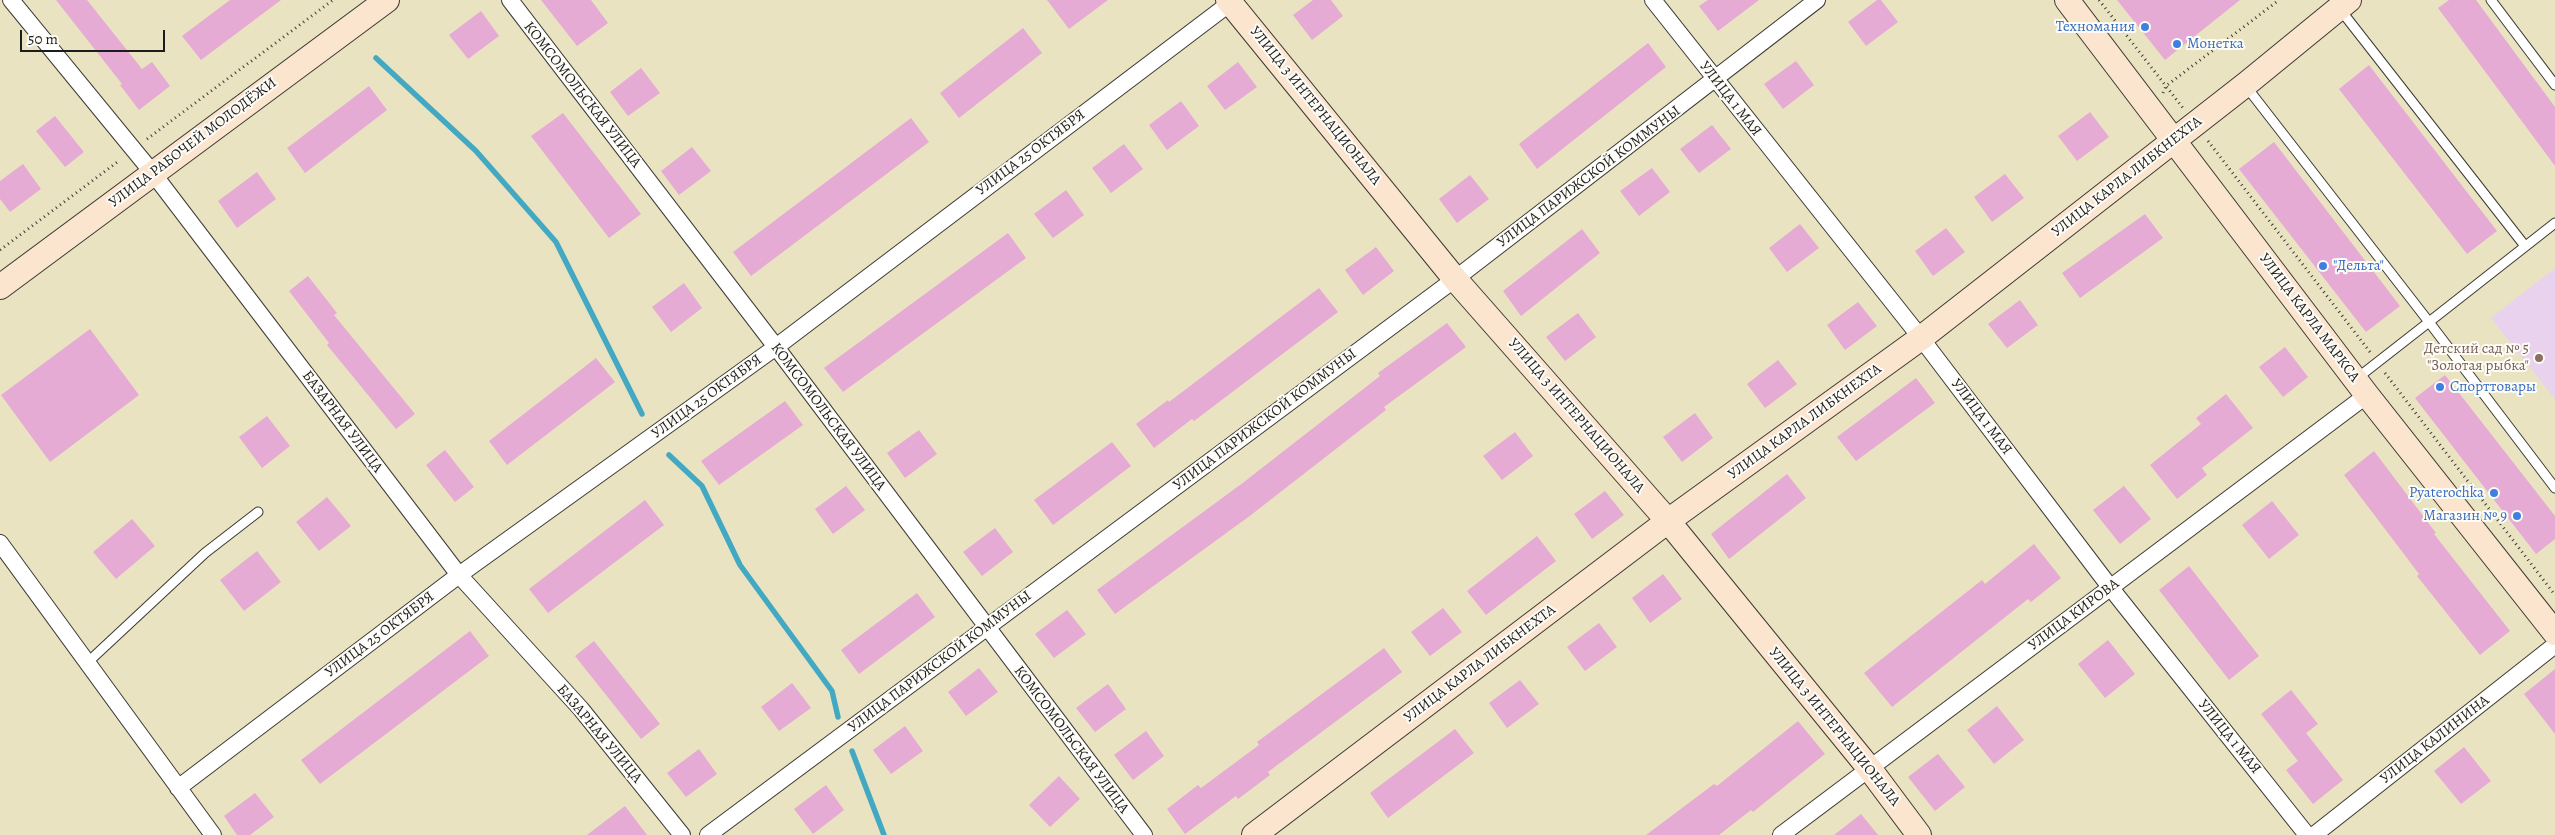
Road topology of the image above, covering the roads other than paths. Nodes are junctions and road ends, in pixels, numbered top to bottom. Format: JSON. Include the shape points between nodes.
{"nodes":[{"id":1,"x":11,"y":0,"type":"edge"},
{"id":2,"x":387,"y":0,"type":"edge"},
{"id":3,"x":510,"y":0,"type":"edge"},
{"id":4,"x":1653,"y":0,"type":"edge"},
{"id":5,"x":1817,"y":0,"type":"edge"},
{"id":6,"x":2067,"y":0,"type":"edge"},
{"id":7,"x":2491,"y":0,"type":"edge"},
{"id":8,"x":1230,"y":1,"type":"edge"},
{"id":9,"x":2344,"y":4,"type":"edge"},
{"id":10,"x":1716,"y":80,"type":"junction"},
{"id":11,"x":2245,"y":85,"type":"junction"},
{"id":12,"x":2555,"y":85,"type":"edge"},
{"id":13,"x":2174,"y":141,"type":"junction"},
{"id":14,"x":152,"y":172,"type":"junction"},
{"id":15,"x":2555,"y":223,"type":"edge"},
{"id":16,"x":2525,"y":246,"type":"junction"},
{"id":17,"x":1455,"y":279,"type":"junction"},
{"id":18,"x":0,"y":288,"type":"edge"},
{"id":19,"x":2428,"y":322,"type":"junction"},
{"id":20,"x":1921,"y":338,"type":"junction"},
{"id":21,"x":776,"y":347,"type":"junction"},
{"id":22,"x":2362,"y":387,"type":"junction"},
{"id":23,"x":2555,"y":488,"type":"edge"},
{"id":24,"x":258,"y":512,"type":"dead end"},
{"id":25,"x":1668,"y":521,"type":"junction"},
{"id":26,"x":0,"y":543,"type":"edge"},
{"id":27,"x":459,"y":575,"type":"junction"},
{"id":28,"x":2110,"y":587,"type":"junction"},
{"id":29,"x":986,"y":628,"type":"junction"},
{"id":30,"x":2555,"y":632,"type":"edge"},
{"id":31,"x":2555,"y":645,"type":"edge"},
{"id":32,"x":87,"y":663,"type":"junction"},
{"id":33,"x":1869,"y":768,"type":"junction"},
{"id":34,"x":178,"y":788,"type":"junction"},
{"id":35,"x":213,"y":835,"type":"edge"},
{"id":36,"x":682,"y":835,"type":"edge"},
{"id":37,"x":708,"y":835,"type":"edge"},
{"id":38,"x":1144,"y":835,"type":"edge"},
{"id":39,"x":1254,"y":835,"type":"edge"},
{"id":40,"x":1781,"y":835,"type":"edge"},
{"id":41,"x":1919,"y":835,"type":"edge"},
{"id":42,"x":2307,"y":835,"type":"edge"},
{"id":43,"x":2314,"y":835,"type":"edge"}],
"edges":[{"from":1,"to":14,"type":"street","name":"БАЗАРНАЯ УЛИЦА"},
{"from":2,"to":14,"type":"main road","name":"УЛИЦА РАБОЧЕЙ МОЛОДЁЖИ"},
{"from":3,"to":21,"type":"street","name":"КОМСОМОЛЬСКАЯ УЛИЦА"},
{"from":4,"to":10,"type":"street","name":"УЛИЦА 1 МАЯ"},
{"from":5,"to":10,"type":"street","name":"УЛИЦА ПАРИЖСКОЙ КОММУНЫ"},
{"from":6,"to":13,"type":"main road","name":"УЛИЦА КАРЛА МАРКСА"},
{"from":7,"to":12,"type":"lane"},
{"from":8,"to":17,"type":"main road","name":"УЛИЦА 3 ИНТЕРНАЦИОНАЛА"},
{"from":8,"to":21,"type":"street","name":"УЛИЦА 25 ОКТЯБРЯ"},
{"from":9,"to":11,"type":"main road","name":"УЛИЦА КАРЛА ЛИБКНЕХТА"},
{"from":9,"to":16,"type":"lane"},
{"from":10,"to":17,"type":"street","name":"УЛИЦА ПАРИЖСКОЙ КОММУНЫ"},
{"from":10,"to":20,"type":"street","name":"УЛИЦА 1 МАЯ"},
{"from":11,"to":13,"type":"main road","name":"УЛИЦА КАРЛА ЛИБКНЕХТА"},
{"from":11,"to":19,"type":"lane"},
{"from":13,"to":20,"type":"main road","name":"УЛИЦА КАРЛА ЛИБКНЕХТА"},
{"from":13,"to":22,"type":"main road","name":"УЛИЦА КАРЛА МАРКСА"},
{"from":14,"to":18,"type":"main road","name":"УЛИЦА РАБОЧЕЙ МОЛОДЁЖИ"},
{"from":14,"to":27,"type":"street","name":"БАЗАРНАЯ УЛИЦА"},
{"from":15,"to":16,"type":"lane"},
{"from":16,"to":19,"type":"lane"},
{"from":17,"to":25,"type":"main road","name":"УЛИЦА 3 ИНТЕРНАЦИОНАЛА"},
{"from":17,"to":29,"type":"street","name":"УЛИЦА ПАРИЖСКОЙ КОММУНЫ"},
{"from":19,"to":22,"type":"lane","via":[[2378,363]]},
{"from":19,"to":23,"type":"lane"},
{"from":20,"to":25,"type":"main road","name":"УЛИЦА КАРЛА ЛИБКНЕХТА"},
{"from":20,"to":28,"type":"street","name":"УЛИЦА 1 МАЯ"},
{"from":21,"to":27,"type":"street","name":"УЛИЦА 25 ОКТЯБРЯ"},
{"from":21,"to":29,"type":"street","name":"КОМСОМОЛЬСКАЯ УЛИЦА"},
{"from":22,"to":28,"type":"street","name":"УЛИЦА КИРОВА"},
{"from":22,"to":30,"type":"main road","name":"УЛИЦА КАРЛА МАРКСА"},
{"from":24,"to":32,"type":"lane","via":[[205,553]]},
{"from":25,"to":33,"type":"main road","name":"УЛИЦА 3 ИНТЕРНАЦИОНАЛА"},
{"from":25,"to":39,"type":"main road","name":"УЛИЦА КАРЛА ЛИБКНЕХТА"},
{"from":26,"to":32,"type":"street"},
{"from":27,"to":34,"type":"street","name":"УЛИЦА 25 ОКТЯБРЯ"},
{"from":27,"to":36,"type":"street","name":"БАЗАРНАЯ УЛИЦА","via":[[581,709]]},
{"from":28,"to":33,"type":"street","name":"УЛИЦА КИРОВА"},
{"from":28,"to":42,"type":"street","name":"УЛИЦА 1 МАЯ"},
{"from":29,"to":37,"type":"street","name":"УЛИЦА ПАРИЖСКОЙ КОММУНЫ"},
{"from":29,"to":38,"type":"street","name":"КОМСОМОЛЬСКАЯ УЛИЦА"},
{"from":31,"to":43,"type":"street","name":"УЛИЦА КАЛИНИНА"},
{"from":32,"to":34,"type":"street"},
{"from":33,"to":40,"type":"street","name":"УЛИЦА КИРОВА"},
{"from":33,"to":41,"type":"main road","name":"УЛИЦА 3 ИНТЕРНАЦИОНАЛА"},
{"from":34,"to":35,"type":"street"}]}
